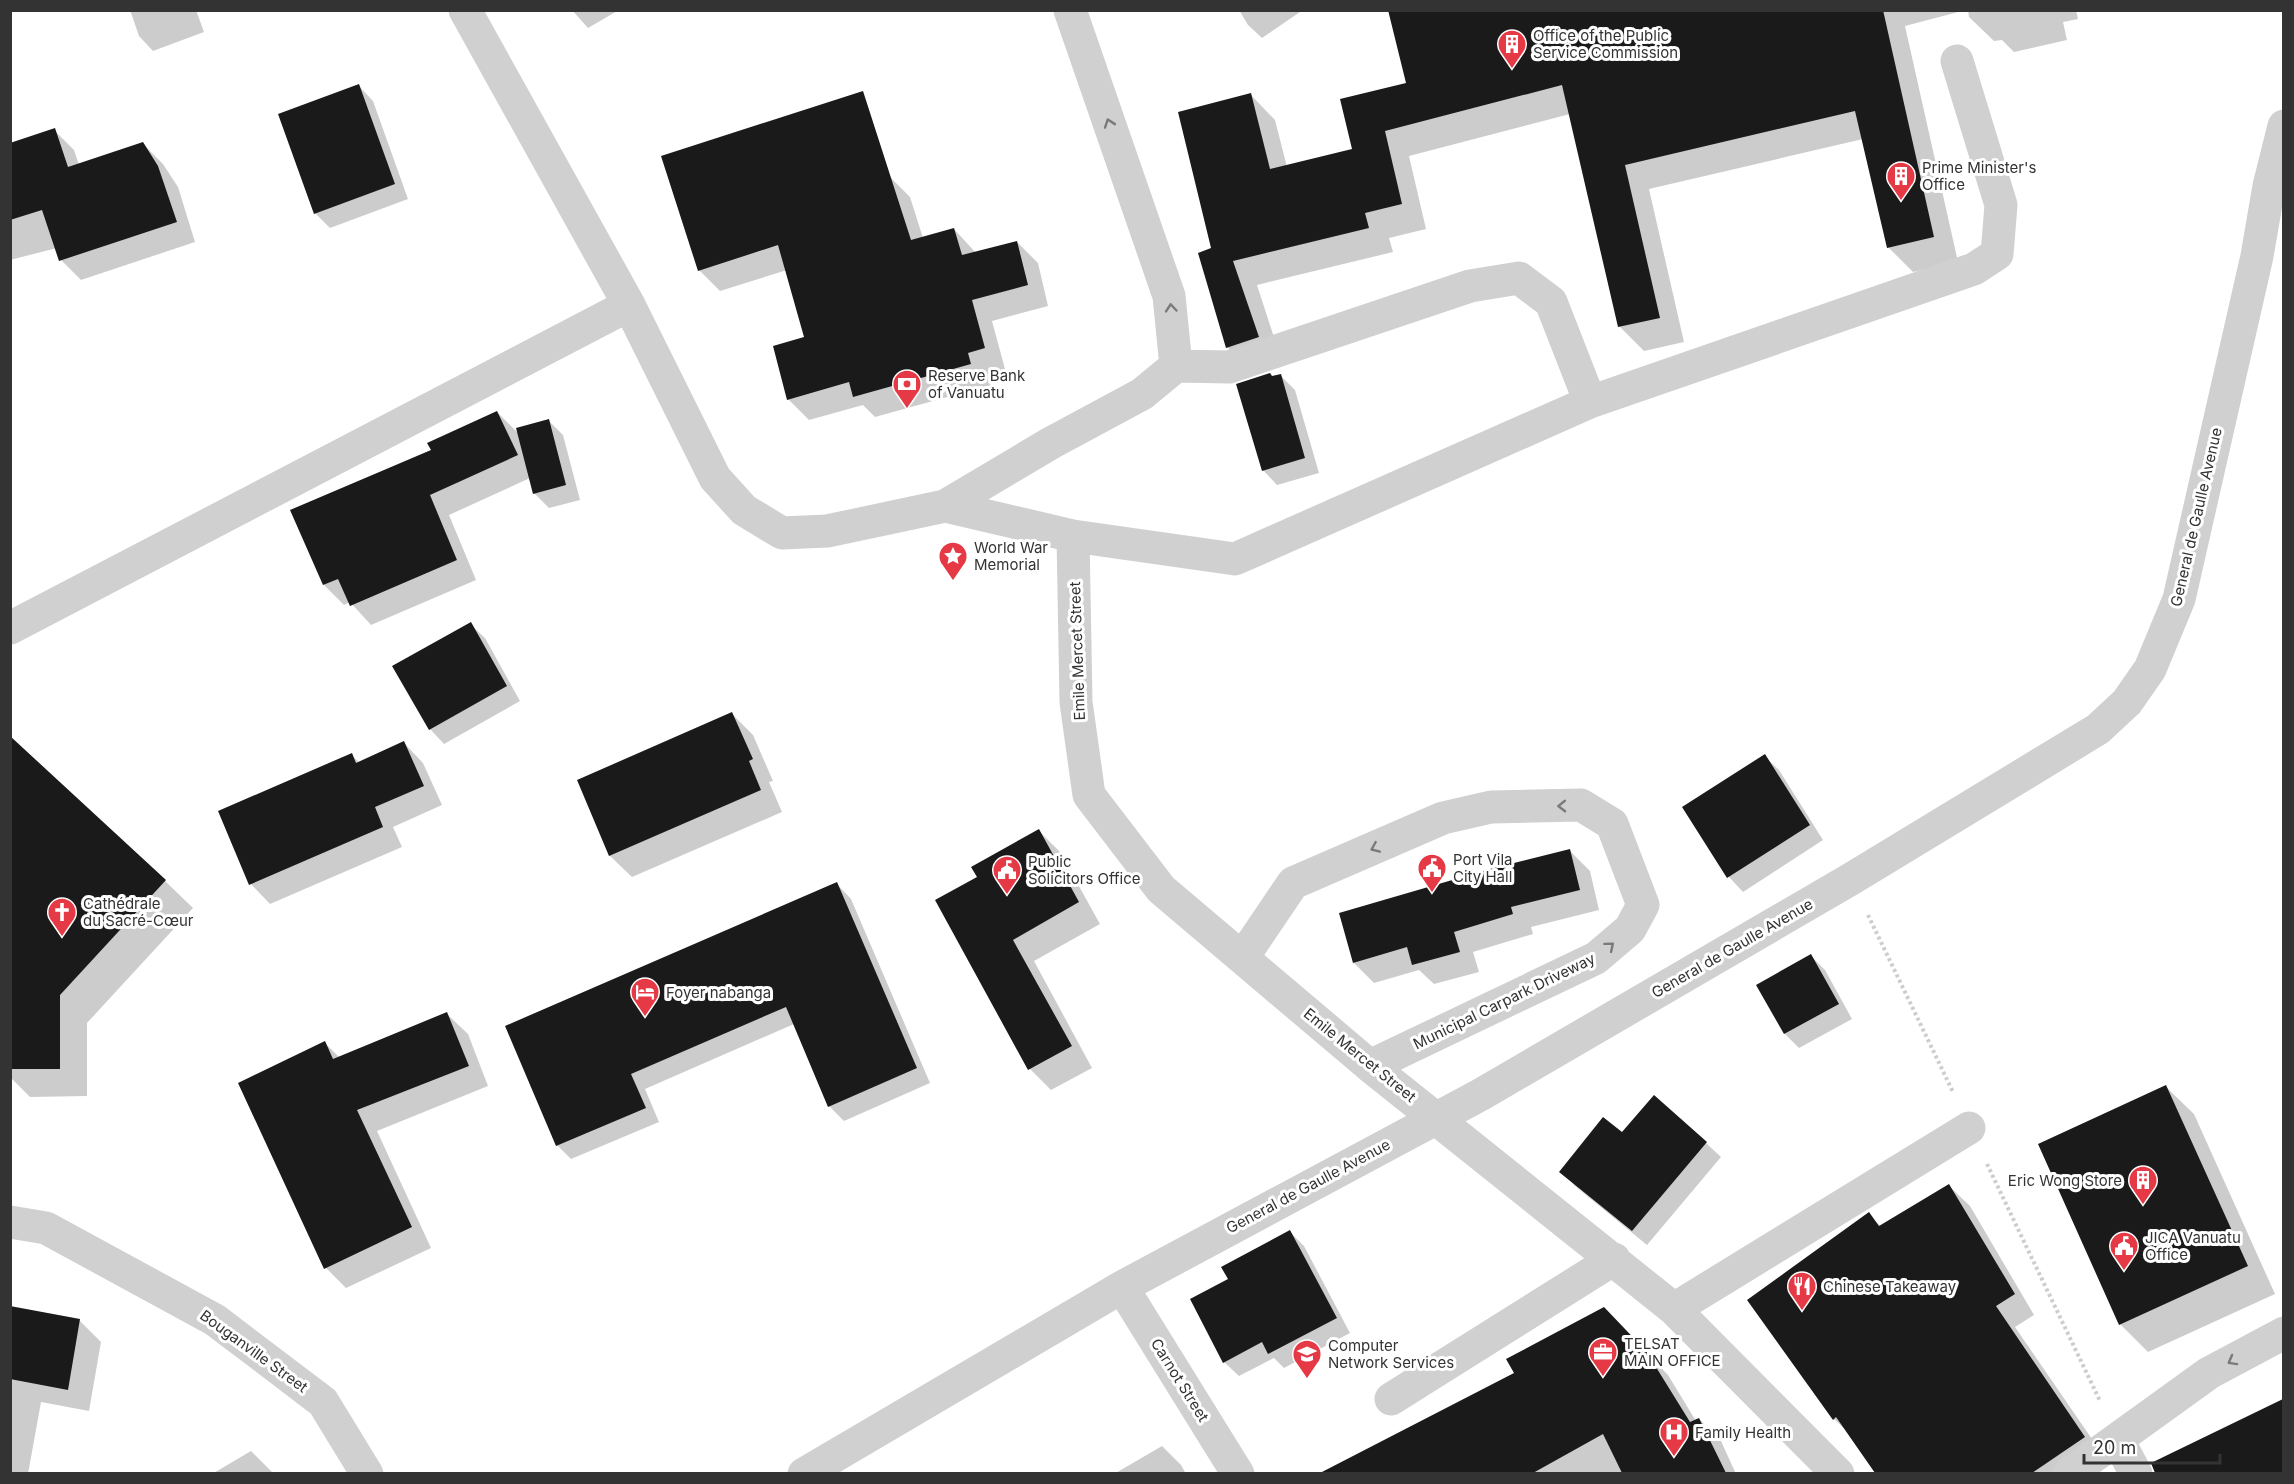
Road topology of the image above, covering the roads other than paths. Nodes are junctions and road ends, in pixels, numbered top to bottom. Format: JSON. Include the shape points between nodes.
{"nodes":[{"id":1,"x":465,"y":10,"type":"edge"},
{"id":2,"x":1070,"y":10,"type":"edge"},
{"id":3,"x":1957,"y":61,"type":"dead end"},
{"id":4,"x":2283,"y":126,"type":"edge"},
{"id":5,"x":629,"y":304,"type":"junction"},
{"id":6,"x":1176,"y":366,"type":"junction"},
{"id":7,"x":1590,"y":402,"type":"junction"},
{"id":8,"x":945,"y":506,"type":"junction"},
{"id":9,"x":1073,"y":537,"type":"junction"},
{"id":10,"x":10,"y":628,"type":"edge"},
{"id":11,"x":1243,"y":957,"type":"junction"},
{"id":12,"x":1370,"y":1066,"type":"junction"},
{"id":13,"x":1436,"y":1117,"type":"junction"},
{"id":14,"x":1970,"y":1128,"type":"dead end"},
{"id":15,"x":10,"y":1222,"type":"edge"},
{"id":16,"x":1614,"y":1260,"type":"junction"},
{"id":17,"x":1122,"y":1287,"type":"junction"},
{"id":18,"x":1674,"y":1309,"type":"junction"},
{"id":19,"x":2283,"y":1333,"type":"edge"},
{"id":20,"x":1391,"y":1399,"type":"dead end"},
{"id":21,"x":2118,"y":1440,"type":"junction"},
{"id":22,"x":815,"y":1471,"type":"edge"},
{"id":23,"x":367,"y":1473,"type":"edge"},
{"id":24,"x":1238,"y":1473,"type":"edge"},
{"id":25,"x":1838,"y":1473,"type":"edge"},
{"id":26,"x":2069,"y":1473,"type":"edge"},
{"id":27,"x":2136,"y":1473,"type":"edge"}],
"edges":[{"from":1,"to":5,"type":"street"},
{"from":6,"to":2,"type":"street","one_way":true,"via":[[1169,296]]},
{"from":3,"to":7,"type":"street","via":[[2001,205],[1997,254],[1974,269]]},
{"from":4,"to":13,"type":"street","name":"General de Gaulle Avenue","via":[[2179,599],[2150,669],[2127,702],[2098,729],[2016,780],[1480,1095]]},
{"from":5,"to":8,"type":"street","via":[[715,478],[744,510],[782,533],[827,531]]},
{"from":5,"to":10,"type":"street"},
{"from":6,"to":7,"type":"street","via":[[1229,367],[1470,285],[1519,278],[1551,302]]},
{"from":6,"to":8,"type":"street","via":[[1142,394]]},
{"from":7,"to":9,"type":"street","via":[[1235,559]]},
{"from":8,"to":9,"type":"street"},
{"from":9,"to":11,"type":"street","name":"Emile Mercet Street","via":[[1076,702],[1089,795],[1161,889]]},
{"from":11,"to":12,"type":"street","name":"Emile Mercet Street"},
{"from":12,"to":11,"type":"street","name":"Municipal Carpark Driveway","one_way":true,"via":[[1596,958],[1630,929],[1642,905],[1612,824],[1581,805],[1491,807],[1443,818],[1293,883]]},
{"from":12,"to":13,"type":"street","name":"Emile Mercet Street"},
{"from":13,"to":16,"type":"street","name":"Emile Mercet Street"},
{"from":13,"to":17,"type":"street","name":"General de Gaulle Avenue"},
{"from":14,"to":18,"type":"street"},
{"from":15,"to":23,"type":"street","name":"Bouganville Street","via":[[46,1228],[215,1320],[323,1402]]},
{"from":16,"to":18,"type":"street","name":"Emile Mercet Street"},
{"from":16,"to":20,"type":"street"},
{"from":17,"to":22,"type":"street","name":"General de Gaulle Avenue"},
{"from":17,"to":24,"type":"street","name":"Carnot Street"},
{"from":18,"to":25,"type":"street","name":"Emile Mercet Street"},
{"from":19,"to":21,"type":"street","one_way":true,"via":[[2209,1373]]},
{"from":21,"to":26,"type":"street"},
{"from":21,"to":27,"type":"street"}]}
